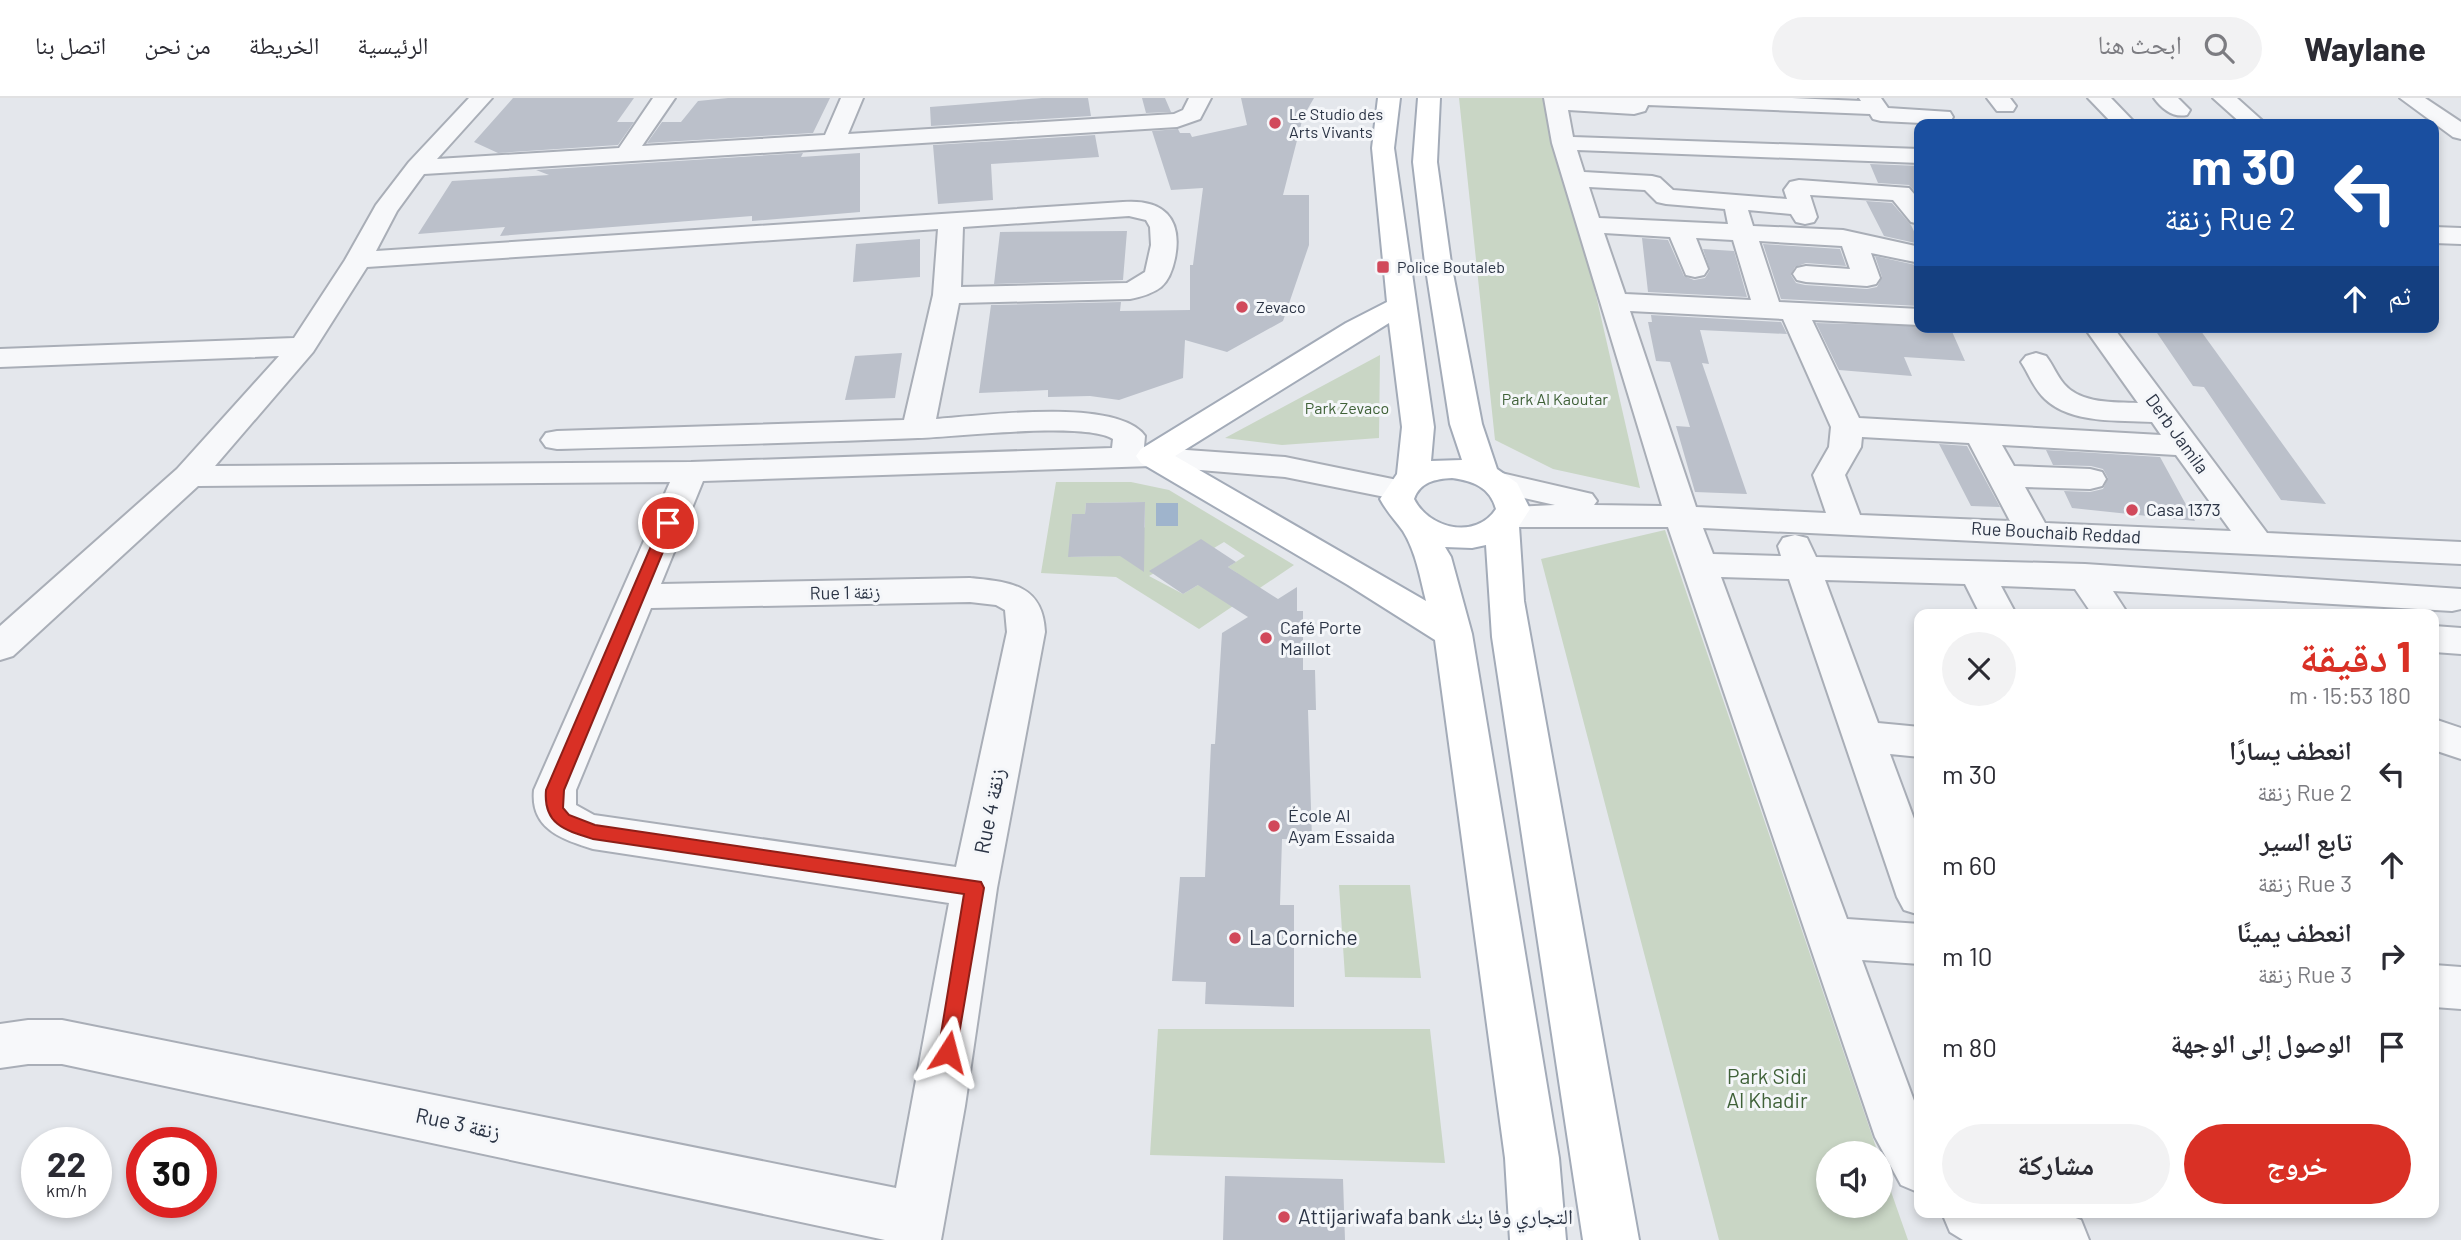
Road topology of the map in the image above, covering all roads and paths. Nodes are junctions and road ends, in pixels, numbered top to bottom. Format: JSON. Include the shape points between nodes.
{"nodes":[{"id":1,"x":481,"y":98,"type":"edge"},
{"id":2,"x":664,"y":98,"type":"edge"},
{"id":3,"x":852,"y":98,"type":"edge"},
{"id":4,"x":1200,"y":98,"type":"edge"},
{"id":5,"x":1389,"y":98,"type":"edge"},
{"id":6,"x":1429,"y":98,"type":"edge"},
{"id":7,"x":1636,"y":98,"type":"edge"},
{"id":8,"x":1928,"y":98,"type":"edge"},
{"id":9,"x":2099,"y":98,"type":"edge"},
{"id":10,"x":2224,"y":98,"type":"edge"},
{"id":11,"x":2411,"y":98,"type":"edge"},
{"id":12,"x":1686,"y":100,"type":"edge"},
{"id":13,"x":1555,"y":101,"type":"edge"},
{"id":14,"x":1873,"y":103,"type":"edge"},
{"id":15,"x":1827,"y":109,"type":"edge"},
{"id":16,"x":1927,"y":119,"type":"edge"},
{"id":17,"x":1944,"y":119,"type":"edge"},
{"id":18,"x":2120,"y":119,"type":"edge"},
{"id":19,"x":2249,"y":119,"type":"edge"},
{"id":20,"x":1648,"y":124,"type":"dead end"},
{"id":21,"x":1685,"y":126,"type":"dead end"},
{"id":22,"x":2461,"y":132,"type":"edge"},
{"id":23,"x":1893,"y":135,"type":"dead end"},
{"id":24,"x":834,"y":142,"type":"junction"},
{"id":25,"x":1563,"y":142,"type":"junction"},
{"id":26,"x":1755,"y":150,"type":"junction"},
{"id":27,"x":1800,"y":151,"type":"junction"},
{"id":28,"x":626,"y":152,"type":"junction"},
{"id":29,"x":1914,"y":156,"type":"edge"},
{"id":30,"x":417,"y":167,"type":"junction"},
{"id":31,"x":1575,"y":179,"type":"junction"},
{"id":32,"x":1808,"y":198,"type":"junction"},
{"id":33,"x":1734,"y":202,"type":"junction"},
{"id":34,"x":1914,"y":207,"type":"edge"},
{"id":35,"x":1862,"y":214,"type":"dead end"},
{"id":36,"x":951,"y":222,"type":"junction"},
{"id":37,"x":1590,"y":225,"type":"junction"},
{"id":38,"x":1681,"y":231,"type":"junction"},
{"id":39,"x":1742,"y":233,"type":"junction"},
{"id":40,"x":2439,"y":235,"type":"edge"},
{"id":41,"x":2461,"y":236,"type":"edge"},
{"id":42,"x":1865,"y":243,"type":"junction"},
{"id":43,"x":1914,"y":254,"type":"edge"},
{"id":44,"x":1807,"y":257,"type":"junction"},
{"id":45,"x":358,"y":260,"type":"junction"},
{"id":46,"x":1695,"y":269,"type":"dead end"},
{"id":47,"x":947,"y":295,"type":"junction"},
{"id":48,"x":1613,"y":302,"type":"junction"},
{"id":49,"x":1401,"y":306,"type":"junction"},
{"id":50,"x":1794,"y":311,"type":"junction"},
{"id":51,"x":1914,"y":317,"type":"edge"},
{"id":52,"x":2102,"y":333,"type":"edge"},
{"id":53,"x":303,"y":346,"type":"junction"},
{"id":54,"x":0,"y":358,"type":"edge"},
{"id":55,"x":2036,"y":362,"type":"dead end"},
{"id":56,"x":2162,"y":413,"type":"junction"},
{"id":57,"x":1847,"y":427,"type":"junction"},
{"id":58,"x":918,"y":429,"type":"junction"},
{"id":59,"x":1980,"y":434,"type":"junction"},
{"id":60,"x":557,"y":440,"type":"dead end"},
{"id":61,"x":2185,"y":446,"type":"junction"},
{"id":62,"x":1140,"y":456,"type":"junction"},
{"id":63,"x":691,"y":472,"type":"junction"},
{"id":64,"x":189,"y":476,"type":"junction"},
{"id":65,"x":2005,"y":476,"type":"junction"},
{"id":66,"x":1490,"y":478,"type":"junction"},
{"id":67,"x":2090,"y":479,"type":"dead end"},
{"id":68,"x":1410,"y":497,"type":"junction"},
{"id":69,"x":1666,"y":516,"type":"junction"},
{"id":70,"x":1783,"y":521,"type":"junction"},
{"id":71,"x":1506,"y":522,"type":"junction"},
{"id":72,"x":1846,"y":523,"type":"junction"},
{"id":73,"x":2032,"y":531,"type":"junction"},
{"id":74,"x":2203,"y":539,"type":"junction"},
{"id":75,"x":2256,"y":542,"type":"junction"},
{"id":76,"x":2408,"y":549,"type":"junction"},
{"id":77,"x":2461,"y":553,"type":"edge"},
{"id":78,"x":1699,"y":565,"type":"junction"},
{"id":79,"x":1804,"y":567,"type":"junction"},
{"id":80,"x":1976,"y":572,"type":"junction"},
{"id":81,"x":2085,"y":576,"type":"junction"},
{"id":82,"x":2234,"y":583,"type":"junction"},
{"id":83,"x":636,"y":596,"type":"junction"},
{"id":84,"x":2457,"y":604,"type":"edge"},
{"id":85,"x":1995,"y":609,"type":"edge"},
{"id":86,"x":2107,"y":609,"type":"edge"},
{"id":87,"x":2252,"y":609,"type":"edge"},
{"id":88,"x":1026,"y":632,"type":"joint"},
{"id":89,"x":1453,"y":634,"type":"junction"},
{"id":90,"x":2439,"y":639,"type":"edge"},
{"id":91,"x":2461,"y":641,"type":"edge"},
{"id":92,"x":0,"y":647,"type":"edge"},
{"id":93,"x":2439,"y":736,"type":"edge"},
{"id":94,"x":1864,"y":737,"type":"junction"},
{"id":95,"x":1914,"y":741,"type":"edge"},
{"id":96,"x":2461,"y":744,"type":"edge"},
{"id":97,"x":1914,"y":880,"type":"edge"},
{"id":98,"x":974,"y":888,"type":"junction"},
{"id":99,"x":1833,"y":939,"type":"junction"},
{"id":100,"x":1914,"y":944,"type":"edge"},
{"id":101,"x":2439,"y":986,"type":"edge"},
{"id":102,"x":2461,"y":988,"type":"edge"},
{"id":103,"x":0,"y":1046,"type":"edge"},
{"id":104,"x":1914,"y":1158,"type":"edge"},
{"id":105,"x":1977,"y":1218,"type":"edge"},
{"id":106,"x":914,"y":1230,"type":"edge"},
{"id":107,"x":1538,"y":1240,"type":"edge"},
{"id":108,"x":1611,"y":1240,"type":"edge"},
{"id":109,"x":2061,"y":1240,"type":"edge"}],
"edges":[{"from":1,"to":30,"type":"street"},
{"from":2,"to":28,"type":"street"},
{"from":3,"to":24,"type":"street"},
{"from":4,"to":24,"type":"street","via":[[1192,114],[1177,120]]},
{"from":5,"to":49,"type":"main road","via":[[1383,148]]},
{"from":6,"to":66,"type":"main road","via":[[1425,162],[1438,262],[1466,424]]},
{"from":7,"to":12,"type":"street"},
{"from":7,"to":13,"type":"street","via":[[1634,107]]},
{"from":8,"to":17,"type":"street"},
{"from":9,"to":18,"type":"street"},
{"from":10,"to":19,"type":"street"},
{"from":11,"to":22,"type":"street"},
{"from":12,"to":15,"type":"street"},
{"from":12,"to":26,"type":"street","via":[[1698,126],[1745,130]]},
{"from":13,"to":25,"type":"street"},
{"from":14,"to":15,"type":"street"},
{"from":14,"to":16,"type":"street","via":[[1882,114]]},
{"from":20,"to":21,"type":"street"},
{"from":23,"to":27,"type":"street","via":[[1792,132]]},
{"from":24,"to":28,"type":"street"},
{"from":25,"to":26,"type":"street"},
{"from":25,"to":31,"type":"street"},
{"from":26,"to":27,"type":"street"},
{"from":27,"to":29,"type":"street"},
{"from":27,"to":32,"type":"street"},
{"from":28,"to":30,"type":"street"},
{"from":30,"to":45,"type":"street","via":[[385,210]]},
{"from":31,"to":33,"type":"street","via":[[1652,183],[1663,196]]},
{"from":31,"to":37,"type":"street"},
{"from":32,"to":33,"type":"street"},
{"from":32,"to":34,"type":"street","via":[[1898,192]]},
{"from":32,"to":44,"type":"street"},
{"from":33,"to":39,"type":"street"},
{"from":35,"to":42,"type":"street"},
{"from":36,"to":45,"type":"street"},
{"from":36,"to":47,"type":"street"},
{"from":36,"to":47,"type":"street","via":[[1143,210],[1158,216],[1163,226],[1162,257],[1154,278],[1130,291]]},
{"from":37,"to":38,"type":"street"},
{"from":37,"to":48,"type":"street"},
{"from":38,"to":39,"type":"street"},
{"from":38,"to":46,"type":"street"},
{"from":39,"to":44,"type":"street"},
{"from":39,"to":50,"type":"street"},
{"from":40,"to":41,"type":"street"},
{"from":42,"to":43,"type":"street"},
{"from":42,"to":44,"type":"street"},
{"from":42,"to":44,"type":"street","via":[[1867,278]]},
{"from":44,"to":50,"type":"street"},
{"from":45,"to":53,"type":"street"},
{"from":47,"to":58,"type":"street"},
{"from":48,"to":50,"type":"street"},
{"from":48,"to":69,"type":"street"},
{"from":49,"to":62,"type":"main road"},
{"from":49,"to":68,"type":"main road","via":[[1418,427]]},
{"from":50,"to":51,"type":"street"},
{"from":50,"to":57,"type":"street"},
{"from":52,"to":56,"type":"street","name":"Derb Jamila"},
{"from":53,"to":54,"type":"street"},
{"from":53,"to":64,"type":"street"},
{"from":55,"to":56,"type":"street","via":[[2053,390],[2071,401],[2095,408]]},
{"from":56,"to":61,"type":"street","name":"Derb Jamila"},
{"from":57,"to":59,"type":"street"},
{"from":57,"to":72,"type":"street","via":[[1845,447],[1829,475]]},
{"from":58,"to":60,"type":"street"},
{"from":58,"to":62,"type":"street","via":[[1094,422],[1129,436]]},
{"from":59,"to":61,"type":"street"},
{"from":59,"to":65,"type":"street"},
{"from":61,"to":75,"type":"street","name":"Derb Jamila"},
{"from":62,"to":63,"type":"street"},
{"from":62,"to":68,"type":"street","via":[[1285,467]]},
{"from":62,"to":89,"type":"main road","via":[[1361,577]]},
{"from":63,"to":64,"type":"street"},
{"from":63,"to":83,"type":"street"},
{"from":64,"to":92,"type":"street"},
{"from":65,"to":67,"type":"street"},
{"from":65,"to":73,"type":"street"},
{"from":66,"to":68,"type":"main road","via":[[1452,468],[1430,470]]},
{"from":66,"to":69,"type":"street","name":"Rue Bouchaib Reddad"},
{"from":66,"to":71,"type":"main road","via":[[1511,499],[1513,509]]},
{"from":68,"to":71,"type":"main road","via":[[1433,533],[1462,537],[1489,533]]},
{"from":68,"to":89,"type":"main road","via":[[1433,557]]},
{"from":69,"to":70,"type":"street","name":"Rue Bouchaib Reddad"},
{"from":69,"to":71,"type":"street","name":"Rue Bouchaib Reddad"},
{"from":69,"to":78,"type":"street"},
{"from":70,"to":72,"type":"street","name":"Rue Bouchaib Reddad"},
{"from":70,"to":79,"type":"street"},
{"from":71,"to":108,"type":"main road","via":[[1511,637]]},
{"from":72,"to":73,"type":"street","name":"Rue Bouchaib Reddad"},
{"from":73,"to":74,"type":"street","name":"Rue Bouchaib Reddad"},
{"from":74,"to":75,"type":"street","name":"Rue Bouchaib Reddad"},
{"from":74,"to":82,"type":"street"},
{"from":75,"to":76,"type":"street","name":"Rue Bouchaib Reddad"},
{"from":76,"to":77,"type":"street","name":"Rue Bouchaib Reddad"},
{"from":76,"to":84,"type":"street"},
{"from":78,"to":79,"type":"street"},
{"from":78,"to":99,"type":"street"},
{"from":79,"to":80,"type":"street"},
{"from":79,"to":94,"type":"street"},
{"from":80,"to":81,"type":"street"},
{"from":80,"to":85,"type":"street"},
{"from":81,"to":82,"type":"street"},
{"from":81,"to":86,"type":"street"},
{"from":82,"to":84,"type":"street"},
{"from":82,"to":87,"type":"street"},
{"from":83,"to":88,"type":"street","name":"Rue 1 زنقة","via":[[993,592],[1018,600],[1025,608]]},
{"from":83,"to":98,"type":"street","via":[[553,799],[563,820],[593,832]]},
{"from":88,"to":98,"type":"street","name":"Rue 4 زنقة"},
{"from":89,"to":107,"type":"main road","via":[[1532,1158]]},
{"from":90,"to":91,"type":"street"},
{"from":93,"to":96,"type":"street"},
{"from":94,"to":95,"type":"street"},
{"from":94,"to":97,"type":"street"},
{"from":98,"to":106,"type":"street","name":"Rue 4 زنقة"},
{"from":99,"to":100,"type":"street"},
{"from":99,"to":104,"type":"street","via":[[1900,1137]]},
{"from":101,"to":102,"type":"street"},
{"from":103,"to":106,"type":"street","name":"Rue 3 زنقة","via":[[62,1042]]},
{"from":105,"to":109,"type":"street","via":[[2020,1236]]}]}
